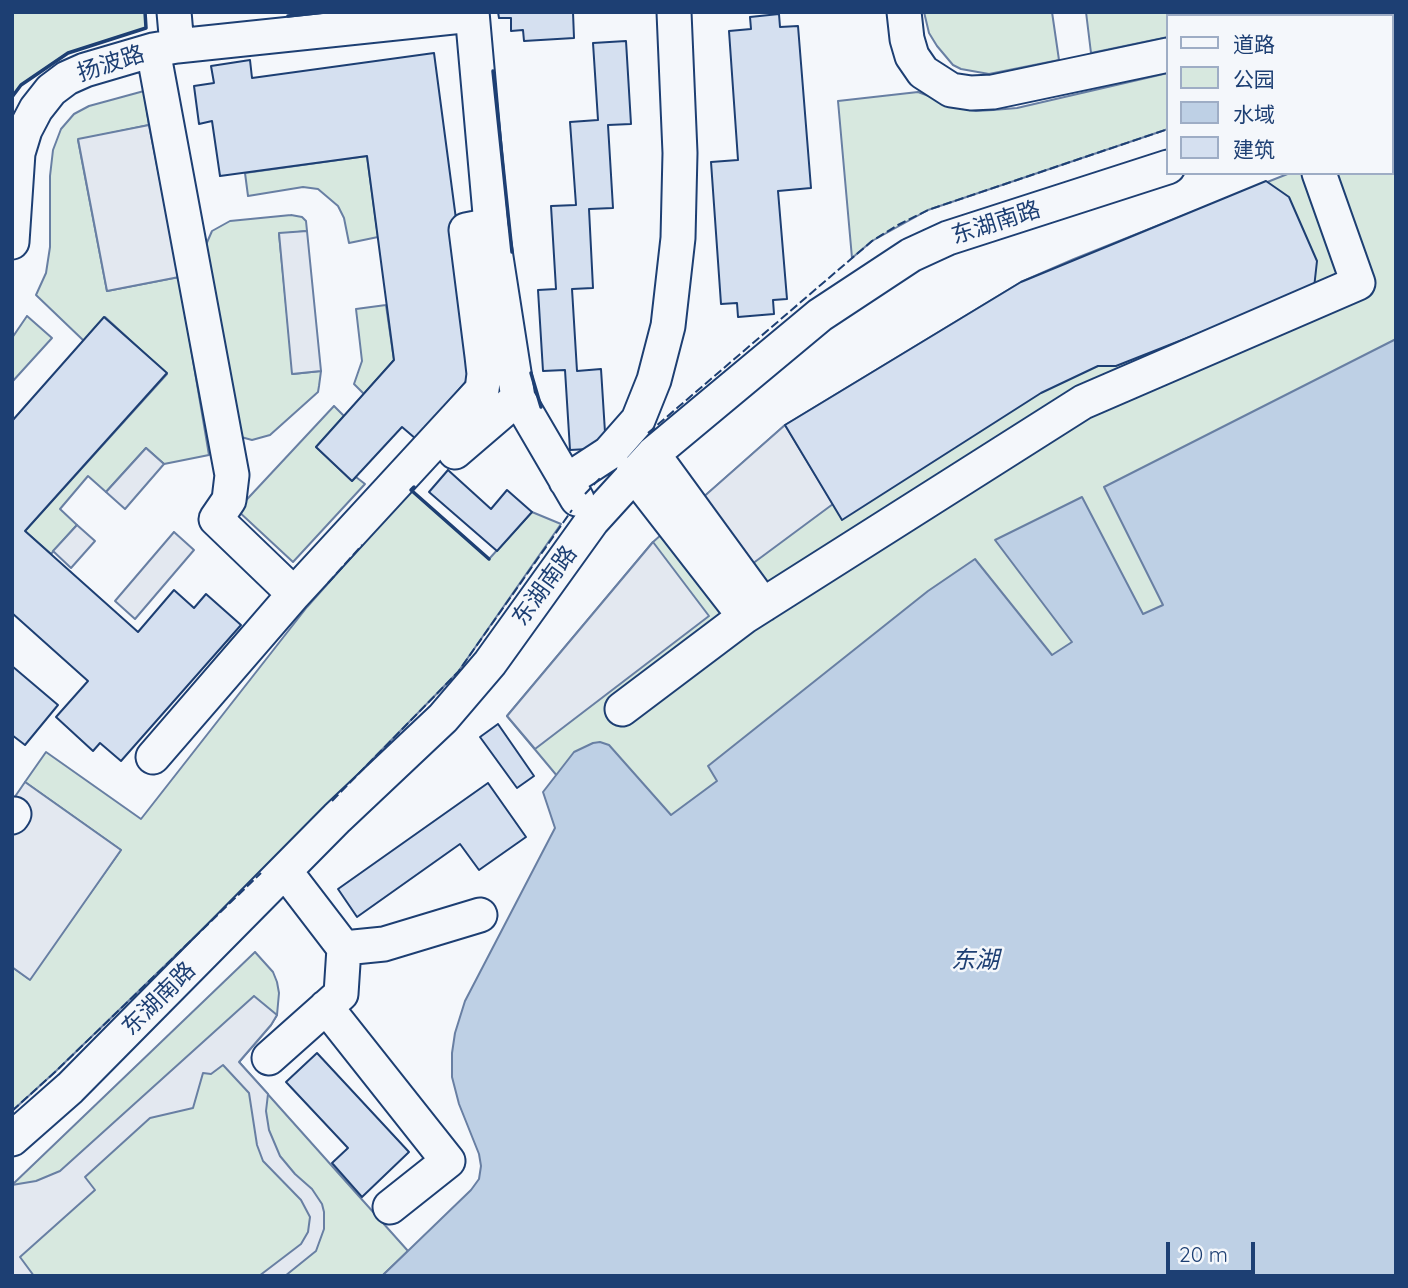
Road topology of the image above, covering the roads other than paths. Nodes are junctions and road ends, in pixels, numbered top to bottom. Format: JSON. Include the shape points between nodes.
{"nodes":[{"id":1,"x":174,"y":12,"type":"edge"},
{"id":2,"x":674,"y":12,"type":"edge"},
{"id":3,"x":904,"y":12,"type":"edge"},
{"id":4,"x":472,"y":14,"type":"edge"},
{"id":5,"x":344,"y":20,"type":"edge"},
{"id":6,"x":165,"y":48,"type":"junction"},
{"id":7,"x":1166,"y":55,"type":"edge"},
{"id":8,"x":1166,"y":168,"type":"edge"},
{"id":9,"x":1320,"y":175,"type":"edge"},
{"id":10,"x":491,"y":225,"type":"junction"},
{"id":11,"x":12,"y":242,"type":"edge"},
{"id":12,"x":518,"y":398,"type":"junction"},
{"id":13,"x":455,"y":452,"type":"dead end"},
{"id":14,"x":643,"y":463,"type":"junction"},
{"id":15,"x":294,"y":594,"type":"junction"},
{"id":16,"x":753,"y":611,"type":"junction"},
{"id":17,"x":622,"y":709,"type":"dead end"},
{"id":18,"x":153,"y":757,"type":"dead end"},
{"id":19,"x":285,"y":871,"type":"junction"},
{"id":20,"x":481,"y":915,"type":"dead end"},
{"id":21,"x":344,"y":948,"type":"junction"},
{"id":22,"x":326,"y":1007,"type":"junction"},
{"id":23,"x":269,"y":1058,"type":"dead end"},
{"id":24,"x":12,"y":1139,"type":"edge"},
{"id":25,"x":390,"y":1207,"type":"dead end"}],
"edges":[{"from":1,"to":6,"type":"street","name":"扬波路"},
{"from":2,"to":12,"type":"street","via":[[680,153],[678,238],[668,326],[638,420],[572,491]]},
{"from":3,"to":7,"type":"street","via":[[912,56],[923,72],[951,90],[993,92]]},
{"from":4,"to":5,"type":"street"},
{"from":4,"to":10,"type":"street"},
{"from":5,"to":6,"type":"street"},
{"from":6,"to":11,"type":"street","name":"扬波路","via":[[67,78],[36,109],[18,153]]},
{"from":6,"to":15,"type":"street","via":[[232,475],[229,500],[216,519]]},
{"from":8,"to":14,"type":"street","name":"东湖南路","via":[[948,238],[911,255],[820,315]]},
{"from":9,"to":16,"type":"street","via":[[1358,283],[1083,402]]},
{"from":10,"to":12,"type":"street"},
{"from":10,"to":15,"type":"street","via":[[466,230],[484,374],[482,390]]},
{"from":12,"to":13,"type":"street"},
{"from":14,"to":16,"type":"street"},
{"from":14,"to":19,"type":"street","name":"东湖南路","via":[[592,521],[468,690]]},
{"from":15,"to":18,"type":"street"},
{"from":16,"to":17,"type":"street"},
{"from":19,"to":21,"type":"street"},
{"from":19,"to":24,"type":"street","name":"东湖南路","via":[[70,1088]]},
{"from":20,"to":21,"type":"street","via":[[384,944]]},
{"from":21,"to":22,"type":"street","via":[[341,995]]},
{"from":22,"to":23,"type":"street"},
{"from":22,"to":25,"type":"street","via":[[448,1161]]}]}
